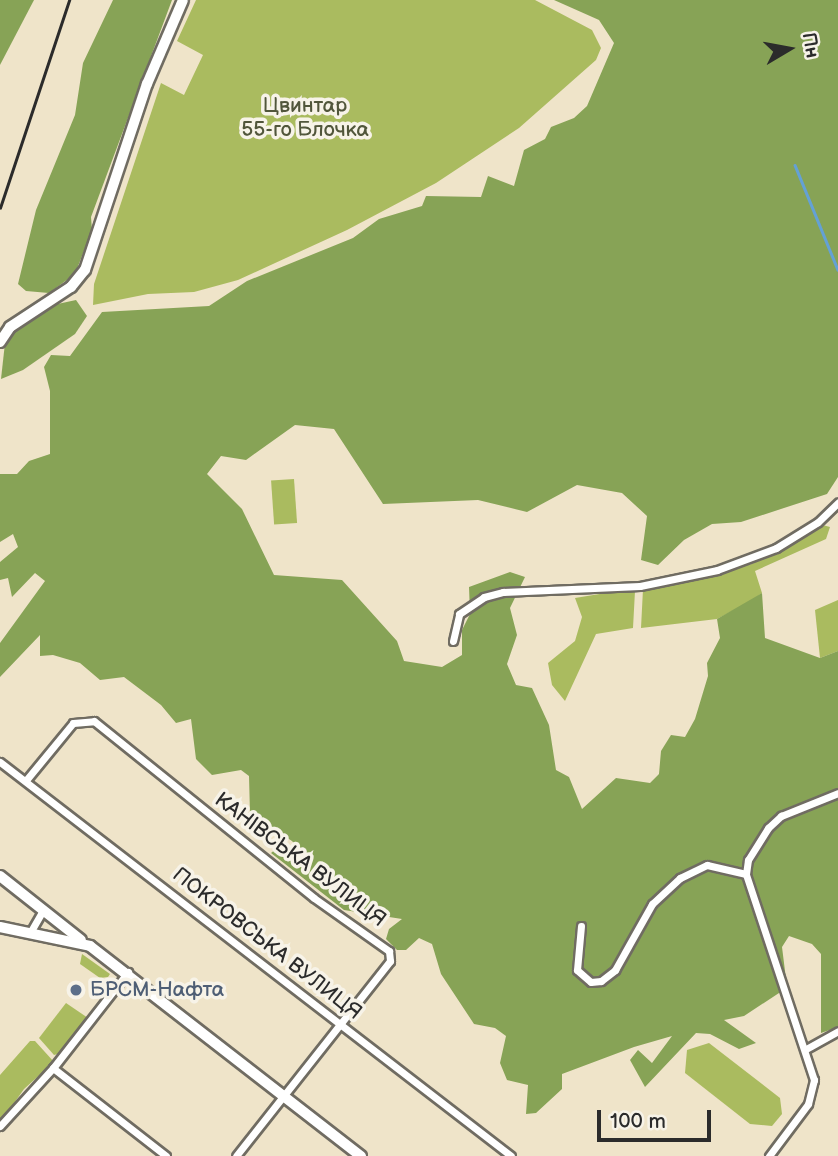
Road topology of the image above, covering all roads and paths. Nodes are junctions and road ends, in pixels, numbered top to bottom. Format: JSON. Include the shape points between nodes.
{"nodes":[{"id":1,"x":183,"y":0,"type":"edge"},
{"id":2,"x":0,"y":342,"type":"edge"},
{"id":3,"x":838,"y":503,"type":"edge"},
{"id":4,"x":453,"y":641,"type":"dead end"},
{"id":5,"x":0,"y":762,"type":"edge"},
{"id":6,"x":27,"y":779,"type":"junction"},
{"id":7,"x":838,"y":793,"type":"edge"},
{"id":8,"x":747,"y":874,"type":"junction"},
{"id":9,"x":0,"y":876,"type":"edge"},
{"id":10,"x":43,"y":910,"type":"junction"},
{"id":11,"x":581,"y":926,"type":"dead end"},
{"id":12,"x":0,"y":927,"type":"edge"},
{"id":13,"x":31,"y":931,"type":"junction"},
{"id":14,"x":90,"y":946,"type":"junction"},
{"id":15,"x":128,"y":972,"type":"junction"},
{"id":16,"x":340,"y":1023,"type":"junction"},
{"id":17,"x":838,"y":1031,"type":"edge"},
{"id":18,"x":806,"y":1049,"type":"junction"},
{"id":19,"x":53,"y":1068,"type":"junction"},
{"id":20,"x":283,"y":1095,"type":"junction"},
{"id":21,"x":0,"y":1126,"type":"edge"},
{"id":22,"x":166,"y":1156,"type":"edge"},
{"id":23,"x":236,"y":1156,"type":"edge"},
{"id":24,"x":361,"y":1156,"type":"edge"},
{"id":25,"x":511,"y":1156,"type":"edge"},
{"id":26,"x":769,"y":1156,"type":"edge"}],
"edges":[{"from":1,"to":2,"type":"street","via":[[147,84],[85,270],[71,287],[10,327]]},
{"from":3,"to":4,"type":"street","via":[[818,523],[776,548],[717,570],[640,586],[503,592],[484,597],[459,614]]},
{"from":5,"to":6,"type":"street","name":"ПОКРОВСЬКА ВУЛИЦЯ"},
{"from":6,"to":16,"type":"street","name":"ПОКРОВСЬКА ВУЛИЦЯ"},
{"from":6,"to":16,"type":"street","name":"КАНІВСЬКА ВУЛИЦЯ","via":[[73,723],[84,718],[100,725],[314,898],[389,951],[390,961]]},
{"from":7,"to":8,"type":"street","via":[[796,807],[775,822],[756,845]]},
{"from":8,"to":11,"type":"street","via":[[707,865],[680,878],[652,904],[615,970],[601,981],[591,982],[577,970]]},
{"from":8,"to":18,"type":"street"},
{"from":9,"to":10,"type":"street"},
{"from":10,"to":13,"type":"street"},
{"from":10,"to":14,"type":"street"},
{"from":12,"to":13,"type":"street"},
{"from":13,"to":14,"type":"street"},
{"from":14,"to":15,"type":"street"},
{"from":15,"to":19,"type":"street"},
{"from":15,"to":20,"type":"street"},
{"from":16,"to":20,"type":"street","name":"КАНІВСЬКА ВУЛИЦЯ"},
{"from":16,"to":25,"type":"street","name":"ПОКРОВСЬКА ВУЛИЦЯ"},
{"from":17,"to":18,"type":"street"},
{"from":18,"to":26,"type":"street","via":[[814,1091]]},
{"from":19,"to":21,"type":"street"},
{"from":19,"to":22,"type":"street"},
{"from":20,"to":23,"type":"street","name":"КАНІВСЬКА ВУЛИЦЯ"},
{"from":20,"to":24,"type":"street"}]}
